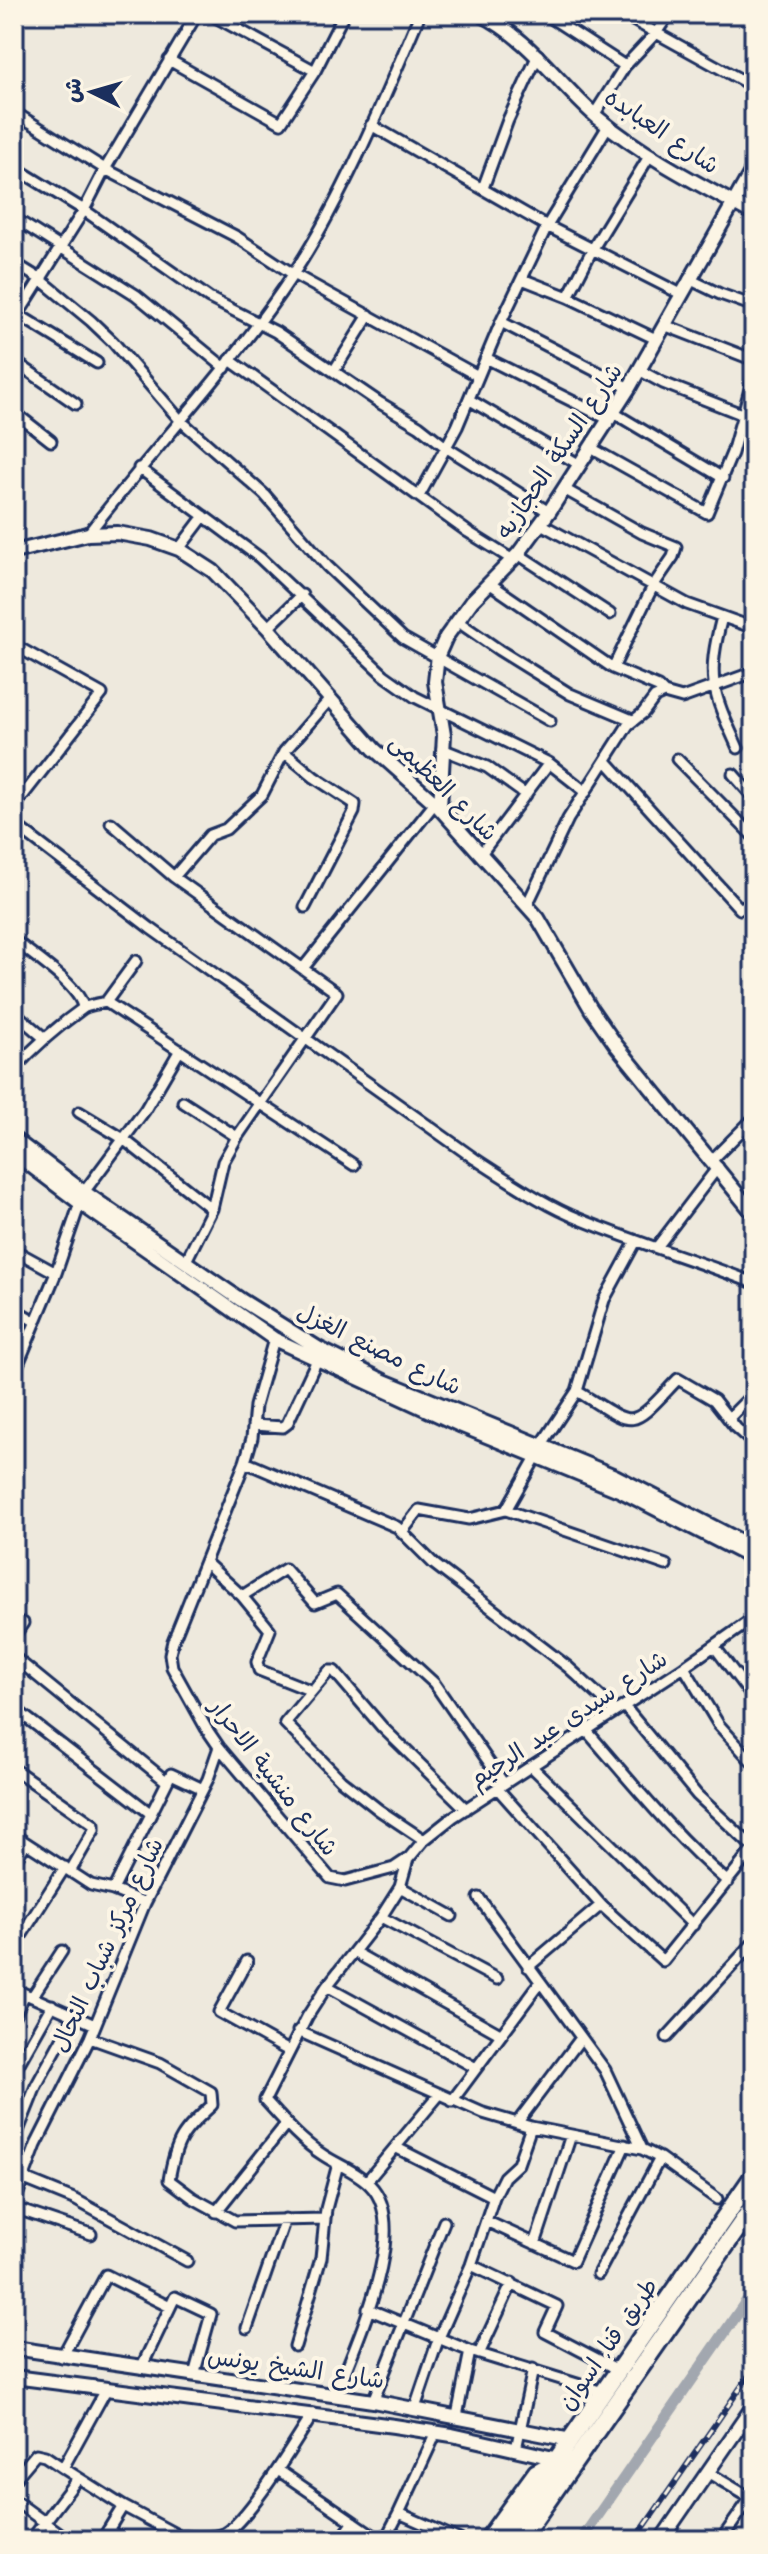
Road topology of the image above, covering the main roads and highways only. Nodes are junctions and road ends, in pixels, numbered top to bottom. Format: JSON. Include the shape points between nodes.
{"nodes":[{"id":1,"x":754,"y":2175,"type":"edge"},
{"id":2,"x":754,"y":2205,"type":"edge"},
{"id":3,"x":650,"y":2340,"type":"junction"},
{"id":4,"x":628,"y":2371,"type":"junction"},
{"id":5,"x":501,"y":2540,"type":"edge"},
{"id":6,"x":520,"y":2540,"type":"edge"}],
"edges":[{"from":1,"to":3,"type":"highway","name":"طريق قنا, اسوان"},
{"from":2,"to":3,"type":"highway","name":"طريق قنا, اسوان"},
{"from":3,"to":4,"type":"highway","name":"طريق قنا, اسوان"},
{"from":4,"to":5,"type":"highway","name":"طريق قنا, اسوان","via":[[603,2392]]},
{"from":4,"to":6,"type":"highway","name":"طريق قنا, اسوان"}]}
